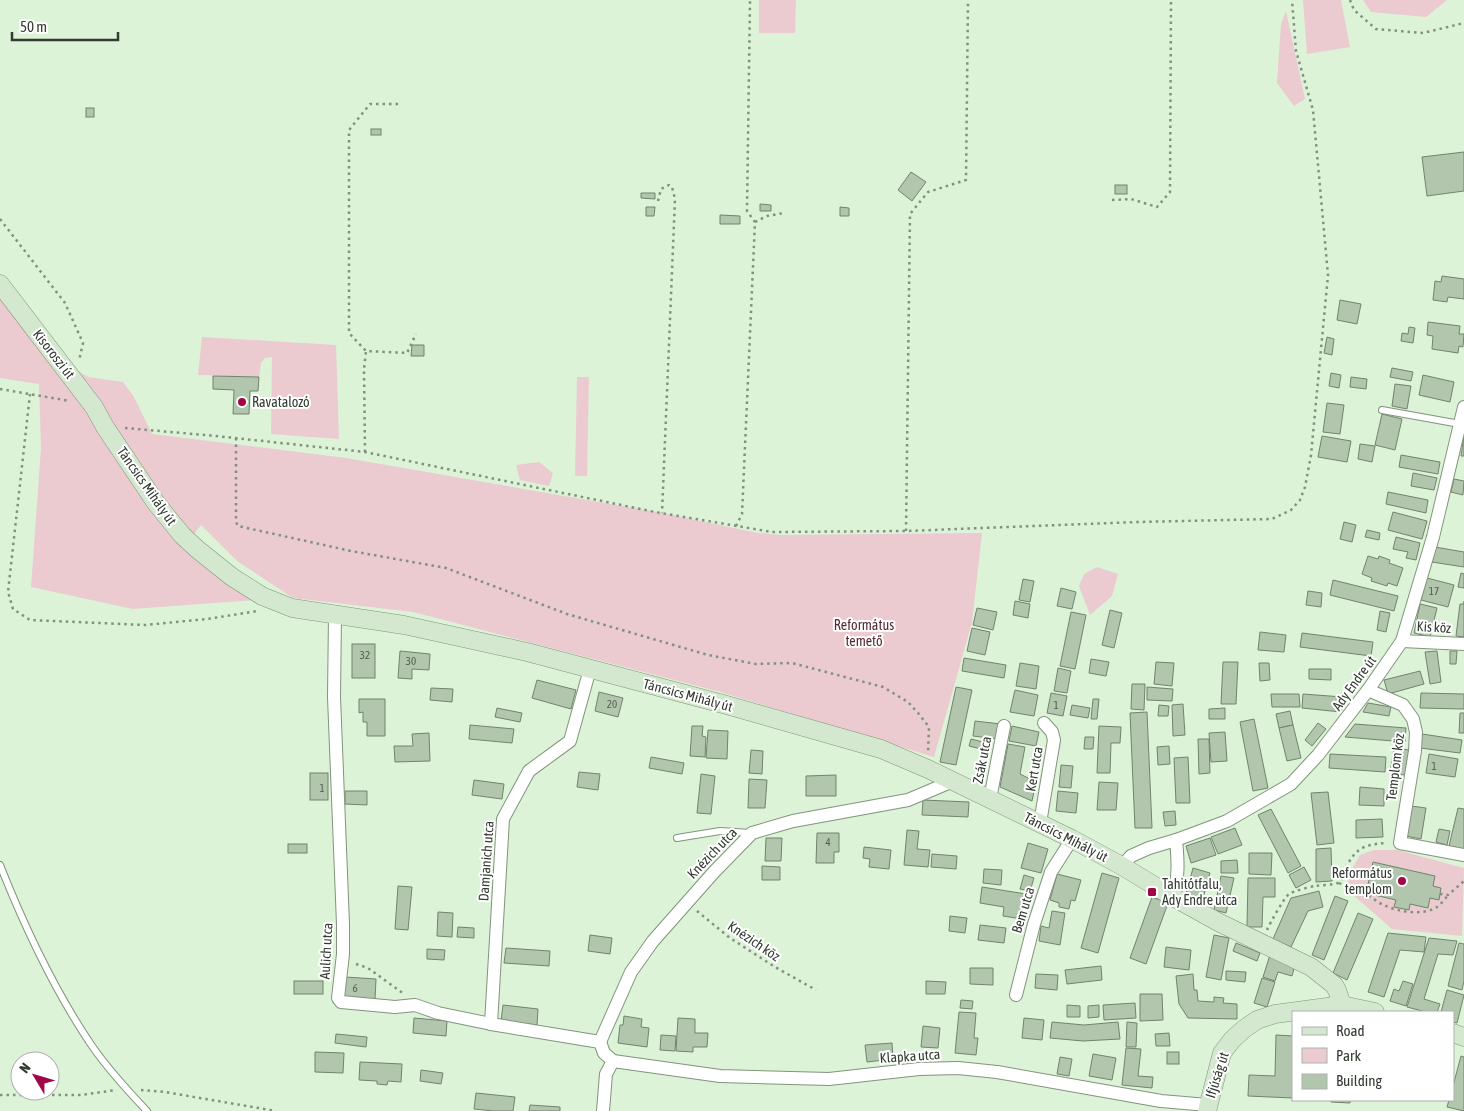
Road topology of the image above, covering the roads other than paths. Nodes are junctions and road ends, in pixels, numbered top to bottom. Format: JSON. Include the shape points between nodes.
{"nodes":[{"id":1,"x":0,"y":284,"type":"edge"},
{"id":2,"x":1464,"y":407,"type":"edge"},
{"id":3,"x":1382,"y":410,"type":"dead end"},
{"id":4,"x":1460,"y":424,"type":"junction"},
{"id":5,"x":105,"y":427,"type":"joint"},
{"id":6,"x":335,"y":615,"type":"junction"},
{"id":7,"x":1402,"y":641,"type":"junction"},
{"id":8,"x":1464,"y":644,"type":"edge"},
{"id":9,"x":590,"y":669,"type":"junction"},
{"id":10,"x":1368,"y":690,"type":"junction"},
{"id":11,"x":1044,"y":723,"type":"dead end"},
{"id":12,"x":1004,"y":726,"type":"dead end"},
{"id":13,"x":953,"y":781,"type":"junction"},
{"id":14,"x":990,"y":799,"type":"junction"},
{"id":15,"x":1040,"y":823,"type":"junction"},
{"id":16,"x":752,"y":833,"type":"junction"},
{"id":17,"x":677,"y":838,"type":"dead end"},
{"id":18,"x":1072,"y":839,"type":"junction"},
{"id":19,"x":1176,"y":840,"type":"junction"},
{"id":20,"x":1464,"y":856,"type":"edge"},
{"id":21,"x":0,"y":865,"type":"edge"},
{"id":22,"x":1122,"y":866,"type":"junction"},
{"id":23,"x":1174,"y":897,"type":"junction"},
{"id":24,"x":1016,"y":994,"type":"dead end"},
{"id":25,"x":1342,"y":1006,"type":"junction"},
{"id":26,"x":1301,"y":1011,"type":"edge"},
{"id":27,"x":1369,"y":1011,"type":"edge"},
{"id":28,"x":1292,"y":1012,"type":"edge"},
{"id":29,"x":491,"y":1024,"type":"junction"},
{"id":30,"x":600,"y":1042,"type":"junction"},
{"id":31,"x":613,"y":1061,"type":"junction"},
{"id":32,"x":1208,"y":1108,"type":"edge"},
{"id":33,"x":146,"y":1111,"type":"edge"},
{"id":34,"x":603,"y":1111,"type":"edge"}],
"edges":[{"from":1,"to":5,"type":"main road","name":"Kisoroszi út","via":[[75,380]]},
{"from":2,"to":4,"type":"street","name":"Ady Endre út"},
{"from":3,"to":4,"type":"lane"},
{"from":4,"to":7,"type":"street","name":"Ady Endre út","via":[[1433,537]]},
{"from":5,"to":6,"type":"main road","name":"Táncsics Mihály út","via":[[156,503],[197,549],[262,596],[292,608]]},
{"from":6,"to":9,"type":"main road","name":"Táncsics Mihály út","via":[[404,625]]},
{"from":6,"to":29,"type":"street","name":"Aulich utca","via":[[334,698],[343,924],[338,998],[341,1002],[395,1007],[415,1005]]},
{"from":7,"to":8,"type":"street","name":"Kis köz"},
{"from":7,"to":10,"type":"street","name":"Ady Endre út"},
{"from":9,"to":13,"type":"main road","name":"Táncsics Mihály út","via":[[881,749]]},
{"from":9,"to":29,"type":"street","name":"Damjanich utca","via":[[570,741],[529,771],[503,819]]},
{"from":10,"to":19,"type":"street","name":"Ady Endre út","via":[[1318,755],[1291,784],[1227,821]]},
{"from":10,"to":20,"type":"street","name":"Templom köz","via":[[1403,705],[1413,719],[1416,732],[1400,843]]},
{"from":11,"to":15,"type":"street","name":"Kert utca","via":[[1054,740]]},
{"from":12,"to":14,"type":"street","name":"Zsák utca"},
{"from":13,"to":14,"type":"main road","name":"Táncsics Mihály út"},
{"from":13,"to":16,"type":"street","name":"Knézich utca","via":[[908,800],[793,821]]},
{"from":14,"to":15,"type":"main road","name":"Táncsics Mihály út"},
{"from":15,"to":18,"type":"main road","name":"Táncsics Mihály út"},
{"from":16,"to":17,"type":"lane","via":[[720,832]]},
{"from":16,"to":30,"type":"street","name":"Knézich utca","via":[[653,941],[632,972]]},
{"from":18,"to":22,"type":"main road","name":"Táncsics Mihály út"},
{"from":18,"to":24,"type":"street","name":"Bem utca","via":[[1051,872]]},
{"from":19,"to":22,"type":"street","name":"Ady Endre út","via":[[1131,856]]},
{"from":19,"to":23,"type":"street","via":[[1178,863]]},
{"from":21,"to":33,"type":"lane","via":[[52,981],[92,1047]]},
{"from":22,"to":23,"type":"main road","name":"Táncsics Mihály út"},
{"from":23,"to":25,"type":"main road","name":"Táncsics Mihály út","via":[[1311,967],[1334,985]]},
{"from":25,"to":26,"type":"main road","name":"Ifjúság út"},
{"from":25,"to":27,"type":"main road","name":"Ifjúság út"},
{"from":28,"to":32,"type":"main road","name":"Ifjúság út","via":[[1257,1020],[1232,1040],[1222,1053]]},
{"from":29,"to":30,"type":"street","name":"Aulich utca"},
{"from":30,"to":31,"type":"street","via":[[604,1053]]},
{"from":31,"to":32,"type":"street","name":"Klapka utca","via":[[720,1076],[829,1079],[958,1068]]},
{"from":31,"to":34,"type":"street","via":[[606,1074]]}]}
